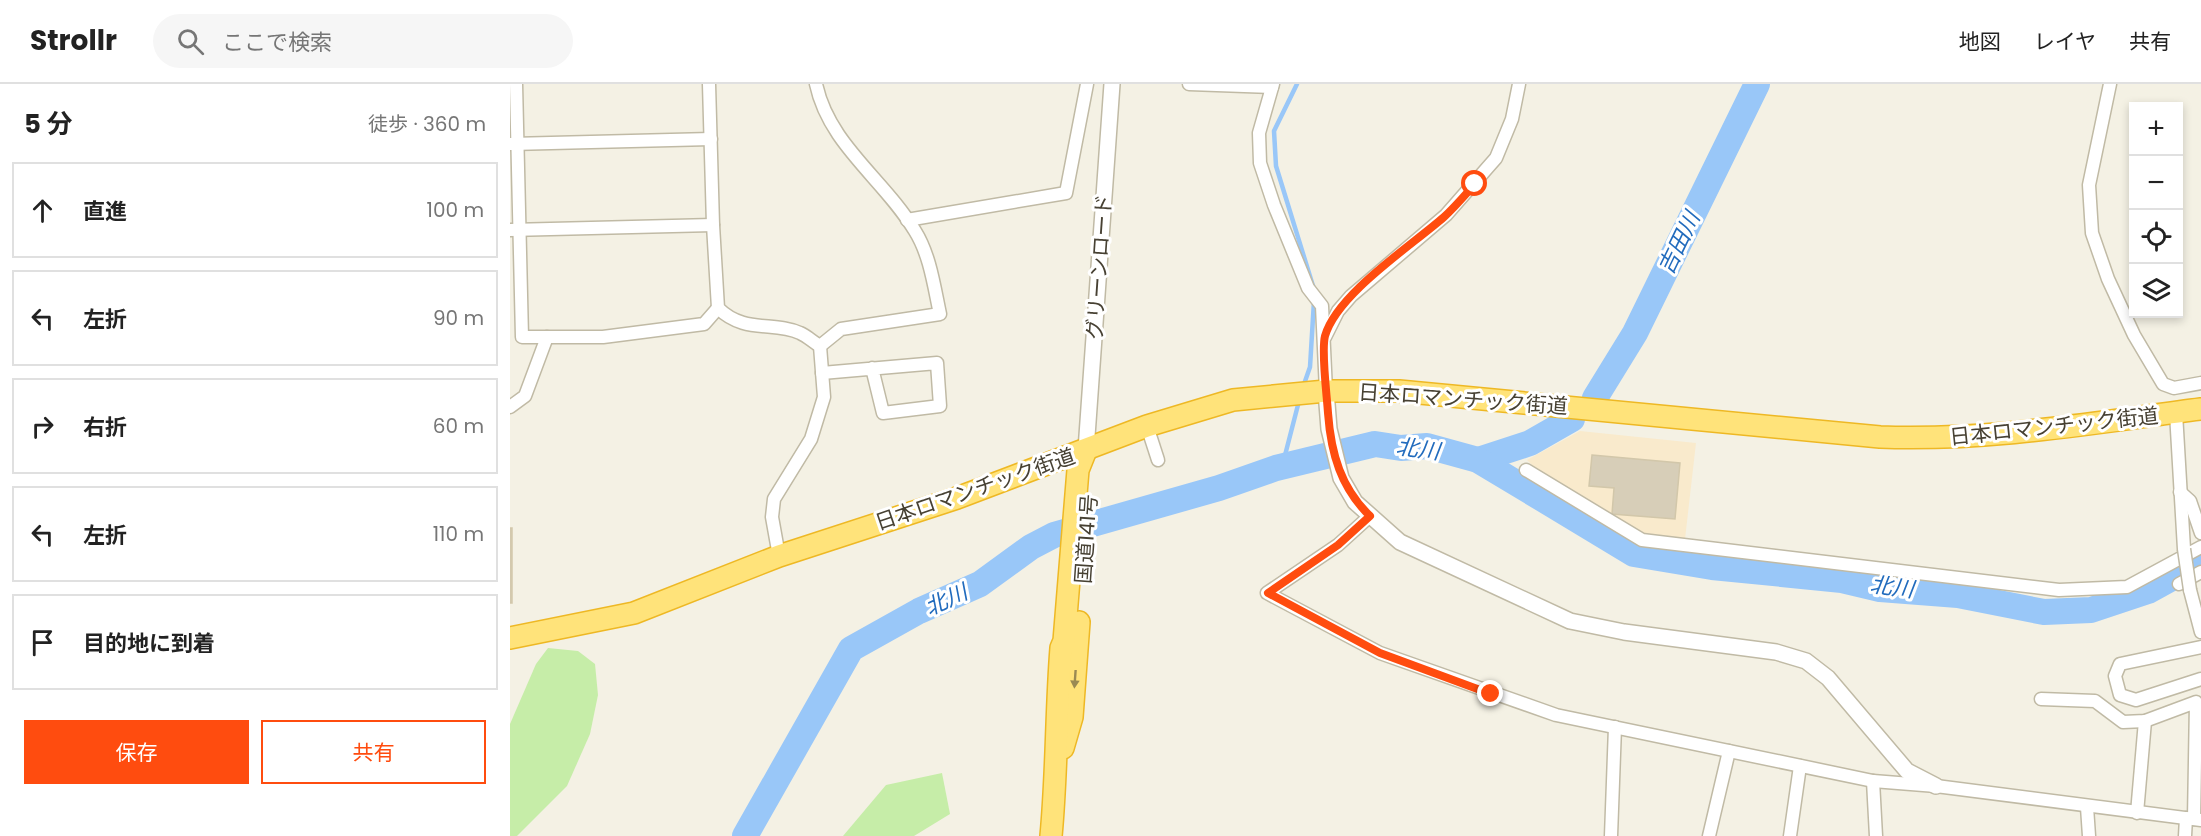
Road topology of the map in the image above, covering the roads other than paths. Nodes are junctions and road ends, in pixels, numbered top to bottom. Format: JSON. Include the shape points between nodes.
{"nodes":[{"id":1,"x":516,"y":84,"type":"edge"},
{"id":2,"x":709,"y":84,"type":"edge"},
{"id":3,"x":816,"y":84,"type":"edge"},
{"id":4,"x":1087,"y":84,"type":"edge"},
{"id":5,"x":1112,"y":84,"type":"edge"},
{"id":6,"x":1189,"y":84,"type":"edge"},
{"id":7,"x":1519,"y":84,"type":"edge"},
{"id":8,"x":2110,"y":84,"type":"edge"},
{"id":9,"x":1273,"y":85,"type":"edge"},
{"id":10,"x":711,"y":139,"type":"junction"},
{"id":11,"x":514,"y":144,"type":"edge"},
{"id":12,"x":907,"y":220,"type":"junction"},
{"id":13,"x":713,"y":225,"type":"junction"},
{"id":14,"x":515,"y":230,"type":"edge"},
{"id":15,"x":718,"y":308,"type":"junction"},
{"id":16,"x":547,"y":337,"type":"junction"},
{"id":17,"x":1325,"y":337,"type":"junction"},
{"id":18,"x":820,"y":346,"type":"junction"},
{"id":19,"x":872,"y":368,"type":"junction"},
{"id":20,"x":822,"y":372,"type":"junction"},
{"id":21,"x":2201,"y":383,"type":"edge"},
{"id":22,"x":1326,"y":391,"type":"junction"},
{"id":23,"x":510,"y":406,"type":"edge"},
{"id":24,"x":2201,"y":409,"type":"edge"},
{"id":25,"x":2176,"y":412,"type":"junction"},
{"id":26,"x":1147,"y":426,"type":"junction"},
{"id":27,"x":1086,"y":450,"type":"junction"},
{"id":28,"x":1158,"y":460,"type":"dead end"},
{"id":29,"x":1526,"y":470,"type":"dead end"},
{"id":30,"x":2180,"y":492,"type":"junction"},
{"id":31,"x":1370,"y":516,"type":"junction"},
{"id":32,"x":2201,"y":532,"type":"edge"},
{"id":33,"x":2201,"y":547,"type":"edge"},
{"id":34,"x":779,"y":556,"type":"junction"},
{"id":35,"x":2201,"y":572,"type":"edge"},
{"id":36,"x":2184,"y":587,"type":"junction"},
{"id":37,"x":2201,"y":632,"type":"edge"},
{"id":38,"x":510,"y":638,"type":"edge"},
{"id":39,"x":2201,"y":648,"type":"edge"},
{"id":40,"x":2201,"y":679,"type":"edge"},
{"id":41,"x":2041,"y":699,"type":"dead end"},
{"id":42,"x":2145,"y":721,"type":"junction"},
{"id":43,"x":1615,"y":727,"type":"junction"},
{"id":44,"x":1730,"y":751,"type":"junction"},
{"id":45,"x":1800,"y":766,"type":"junction"},
{"id":46,"x":1873,"y":781,"type":"junction"},
{"id":47,"x":1936,"y":786,"type":"junction"},
{"id":48,"x":2087,"y":807,"type":"junction"},
{"id":49,"x":2137,"y":813,"type":"junction"},
{"id":50,"x":2194,"y":819,"type":"edge"},
{"id":51,"x":1051,"y":836,"type":"edge"},
{"id":52,"x":1611,"y":836,"type":"edge"},
{"id":53,"x":1709,"y":836,"type":"edge"},
{"id":54,"x":1790,"y":836,"type":"edge"},
{"id":55,"x":1876,"y":836,"type":"edge"},
{"id":56,"x":2089,"y":836,"type":"edge"},
{"id":57,"x":2185,"y":836,"type":"edge"}],
"edges":[{"from":1,"to":11,"type":"street"},
{"from":2,"to":10,"type":"street"},
{"from":3,"to":12,"type":"street","via":[[820,104],[836,133]]},
{"from":4,"to":12,"type":"street","via":[[1066,194]]},
{"from":5,"to":27,"type":"street","name":"グリーンロード"},
{"from":6,"to":9,"type":"street"},
{"from":7,"to":17,"type":"street","via":[[1512,119],[1496,158],[1446,215],[1351,296]]},
{"from":8,"to":21,"type":"street","via":[[2089,185],[2092,233],[2134,335],[2163,384],[2174,388]]},
{"from":9,"to":17,"type":"street","via":[[1259,133],[1260,164],[1308,288],[1322,306]]},
{"from":10,"to":11,"type":"street"},
{"from":10,"to":13,"type":"street"},
{"from":11,"to":14,"type":"street"},
{"from":12,"to":18,"type":"street","via":[[927,257],[940,314],[841,329]]},
{"from":13,"to":14,"type":"street"},
{"from":13,"to":15,"type":"street"},
{"from":14,"to":16,"type":"street","via":[[522,337]]},
{"from":15,"to":16,"type":"street","via":[[704,324],[603,337]]},
{"from":15,"to":18,"type":"street","via":[[727,317],[760,327],[798,332]]},
{"from":16,"to":23,"type":"street","via":[[525,396]]},
{"from":17,"to":22,"type":"street"},
{"from":18,"to":20,"type":"street"},
{"from":19,"to":19,"type":"street","via":[[937,363],[940,406],[883,413]]},
{"from":19,"to":20,"type":"street"},
{"from":20,"to":34,"type":"street","via":[[824,397],[811,439],[774,499],[772,517]]},
{"from":22,"to":25,"type":"highway","name":"日本ロマンチック街道","via":[[1452,394],[1880,437],[1934,439],[2034,432]]},
{"from":22,"to":26,"type":"highway","name":"日本ロマンチック街道","via":[[1233,400]]},
{"from":22,"to":31,"type":"street","via":[[1329,429],[1341,478],[1355,502]]},
{"from":24,"to":25,"type":"highway","name":"日本ロマンチック街道"},
{"from":25,"to":30,"type":"street"},
{"from":26,"to":27,"type":"highway","name":"日本ロマンチック街道"},
{"from":26,"to":28,"type":"street"},
{"from":27,"to":34,"type":"highway","name":"日本ロマンチック街道","via":[[957,498]]},
{"from":27,"to":51,"type":"highway","name":"国道141号","via":[[1078,470],[1082,498],[1079,540],[1056,712],[1057,772]]},
{"from":29,"to":33,"type":"street","via":[[1642,540],[2059,590],[2127,587]]},
{"from":30,"to":32,"type":"street","via":[[2190,501]]},
{"from":30,"to":36,"type":"street","bridge":true},
{"from":31,"to":43,"type":"street","via":[[1338,545],[1268,593],[1380,653],[1556,715]]},
{"from":31,"to":47,"type":"street","via":[[1400,542],[1570,621],[1776,652],[1806,661],[1828,678],[1907,771]]},
{"from":34,"to":38,"type":"highway","name":"日本ロマンチック街道","via":[[634,612]]},
{"from":35,"to":36,"type":"street"},
{"from":36,"to":37,"type":"street"},
{"from":39,"to":40,"type":"street","via":[[2120,664],[2115,676],[2120,695],[2136,700]]},
{"from":41,"to":42,"type":"street","via":[[2095,701],[2123,722]]},
{"from":42,"to":49,"type":"street"},
{"from":42,"to":50,"type":"street","via":[[2196,702]]},
{"from":43,"to":44,"type":"street"},
{"from":43,"to":52,"type":"street"},
{"from":44,"to":45,"type":"street"},
{"from":44,"to":53,"type":"street"},
{"from":45,"to":46,"type":"street"},
{"from":45,"to":54,"type":"street"},
{"from":46,"to":47,"type":"street"},
{"from":46,"to":55,"type":"street"},
{"from":47,"to":48,"type":"street"},
{"from":48,"to":49,"type":"street"},
{"from":48,"to":56,"type":"street"},
{"from":49,"to":50,"type":"street"},
{"from":50,"to":57,"type":"street"}]}
